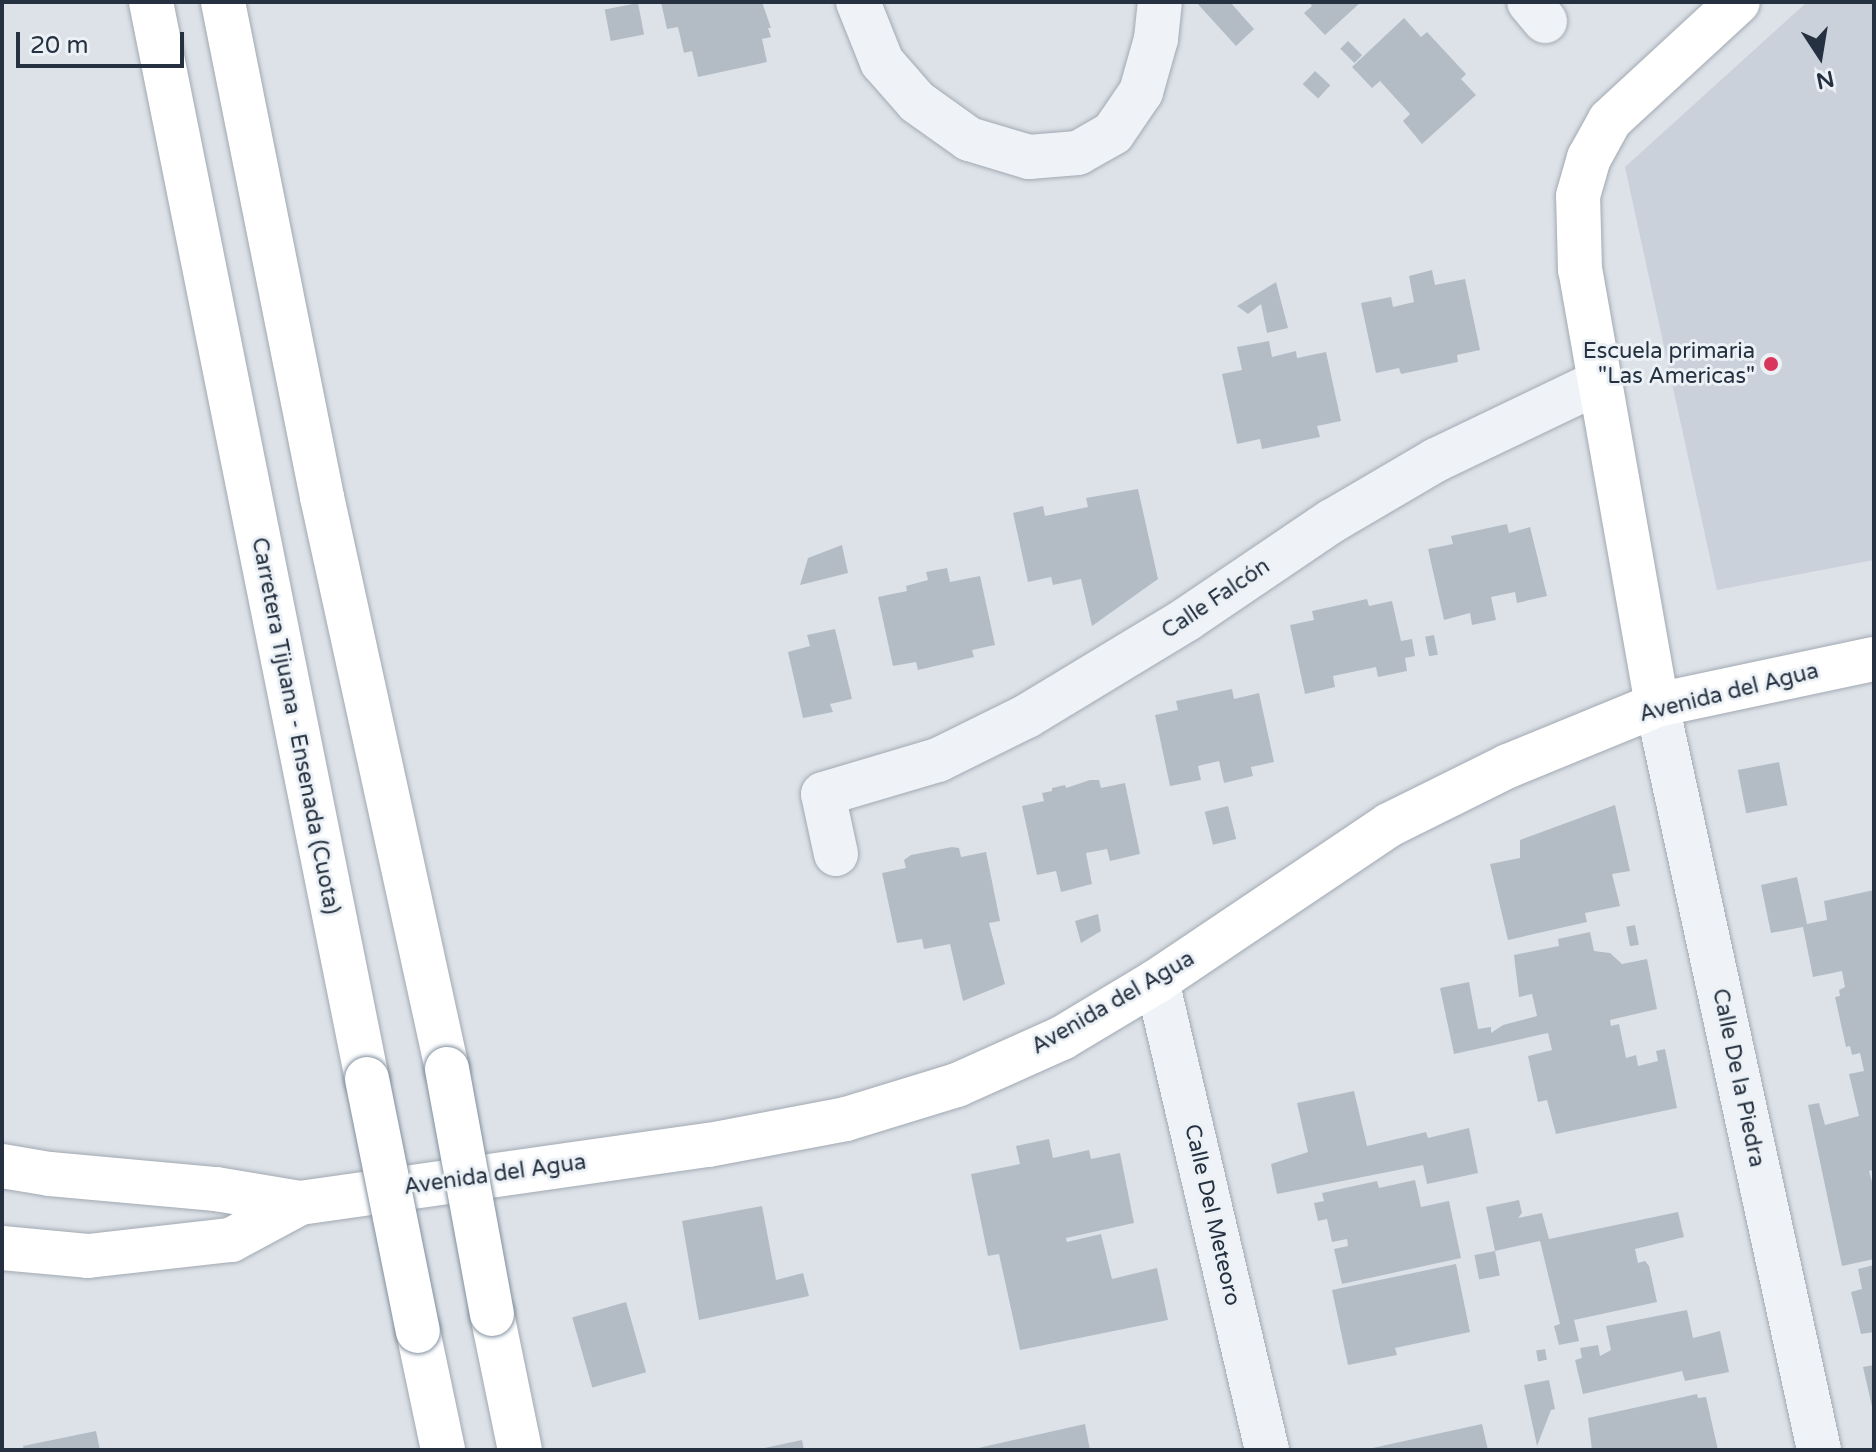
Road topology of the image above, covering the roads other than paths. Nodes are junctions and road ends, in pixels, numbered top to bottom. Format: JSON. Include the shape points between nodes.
{"nodes":[{"id":1,"x":151,"y":2,"type":"edge"},
{"id":2,"x":223,"y":2,"type":"edge"},
{"id":3,"x":858,"y":2,"type":"edge"},
{"id":4,"x":1160,"y":2,"type":"edge"},
{"id":5,"x":1738,"y":2,"type":"edge"},
{"id":6,"x":1599,"y":382,"type":"junction"},
{"id":7,"x":1874,"y":659,"type":"edge"},
{"id":8,"x":1657,"y":705,"type":"junction"},
{"id":9,"x":836,"y":854,"type":"dead end"},
{"id":10,"x":1157,"y":981,"type":"junction"},
{"id":11,"x":2,"y":1166,"type":"edge"},
{"id":12,"x":300,"y":1203,"type":"junction"},
{"id":13,"x":2,"y":1248,"type":"edge"},
{"id":14,"x":443,"y":1450,"type":"edge"},
{"id":15,"x":520,"y":1450,"type":"edge"},
{"id":16,"x":1267,"y":1450,"type":"edge"},
{"id":17,"x":1819,"y":1450,"type":"edge"}],
"edges":[{"from":1,"to":14,"type":"main road","name":"Carretera Tijuana - Ensenada (Cuota)","bridge":true},
{"from":2,"to":15,"type":"main road","bridge":true,"via":[[322,497],[447,1069]]},
{"from":3,"to":4,"type":"street","via":[[882,62],[917,102],[969,139],[1029,157],[1078,153],[1113,133],[1141,92]]},
{"from":5,"to":6,"type":"main road","via":[[1610,120],[1589,158],[1578,196],[1580,270]]},
{"from":6,"to":8,"type":"main road"},
{"from":6,"to":9,"type":"street","name":"Calle Falcón","via":[[1436,460],[1027,716],[938,760],[823,794]]},
{"from":7,"to":8,"type":"main road","name":"Avenida del Agua"},
{"from":8,"to":10,"type":"main road","name":"Avenida del Agua","via":[[1508,766],[1389,825]]},
{"from":8,"to":17,"type":"street","name":"Calle De la Piedra"},
{"from":10,"to":12,"type":"main road","name":"Avenida del Agua","via":[[1062,1038],[983,1073],[846,1119],[709,1145]]},
{"from":10,"to":16,"type":"street","name":"Calle Del Meteoro"},
{"from":11,"to":12,"type":"main road","name":"Avenida del Agua"},
{"from":12,"to":13,"type":"main road","name":"Avenida del Agua","via":[[231,1240],[88,1256]]}]}
